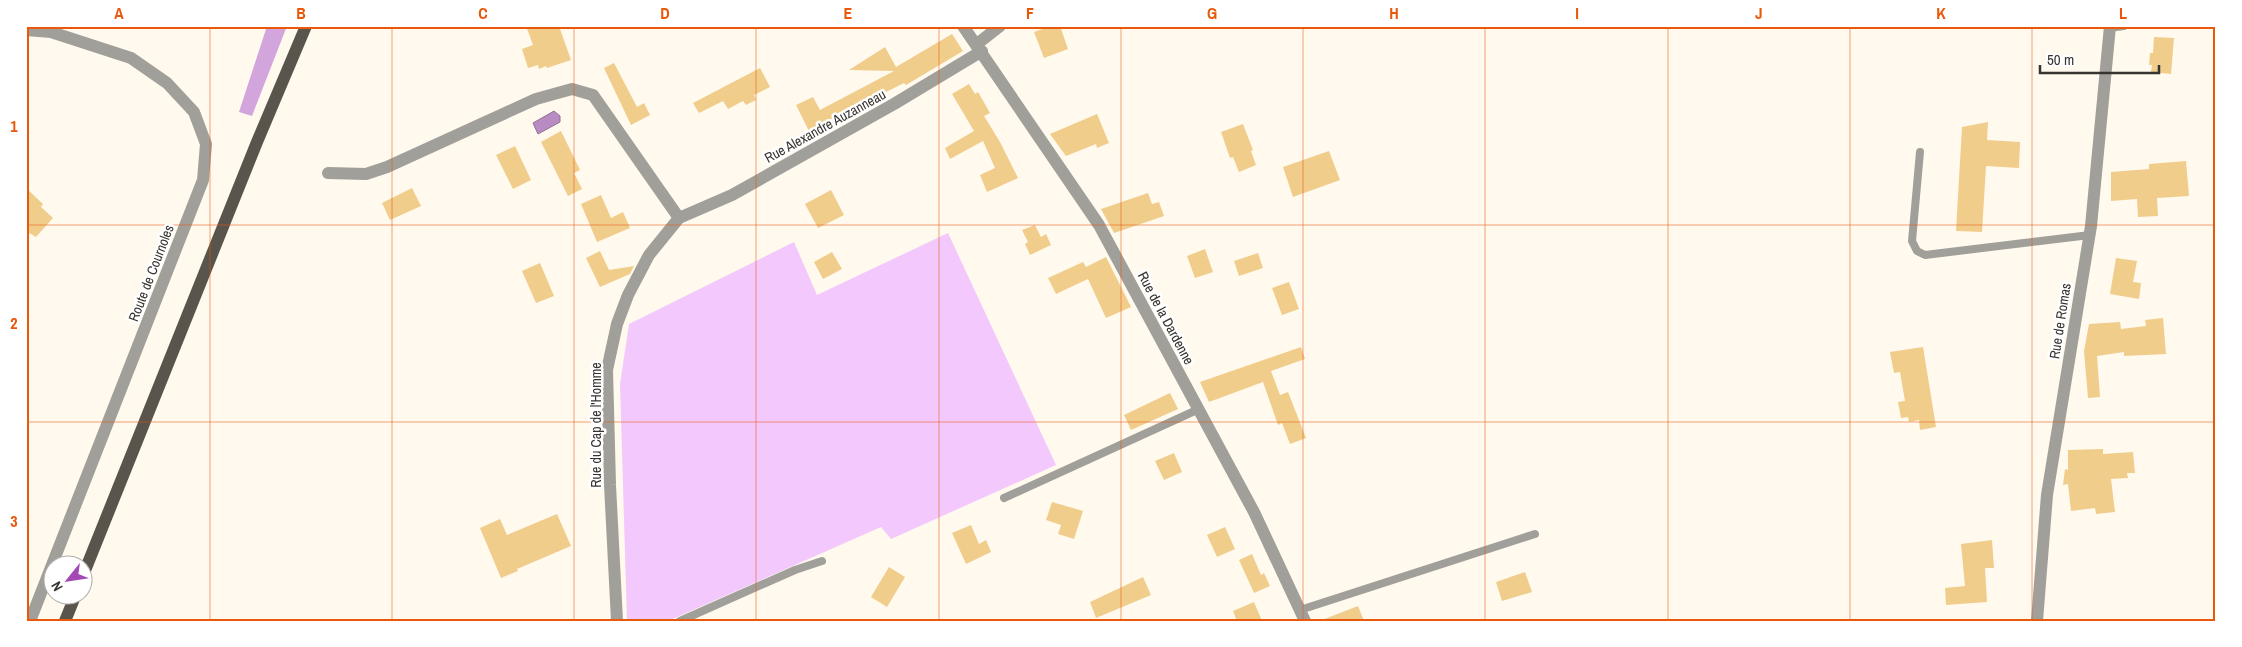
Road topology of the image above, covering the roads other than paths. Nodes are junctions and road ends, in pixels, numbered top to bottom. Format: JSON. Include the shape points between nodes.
{"nodes":[{"id":1,"x":306,"y":26,"type":"edge"},
{"id":2,"x":964,"y":26,"type":"edge"},
{"id":3,"x":1000,"y":26,"type":"edge"},
{"id":4,"x":2124,"y":26,"type":"edge"},
{"id":5,"x":2110,"y":27,"type":"edge"},
{"id":6,"x":26,"y":30,"type":"edge"},
{"id":7,"x":980,"y":48,"type":"junction"},
{"id":8,"x":1920,"y":152,"type":"dead end"},
{"id":9,"x":328,"y":174,"type":"dead end"},
{"id":10,"x":679,"y":218,"type":"junction"},
{"id":11,"x":2090,"y":235,"type":"junction"},
{"id":12,"x":1199,"y":409,"type":"junction"},
{"id":13,"x":1004,"y":498,"type":"dead end"},
{"id":14,"x":1535,"y":534,"type":"dead end"},
{"id":15,"x":92,"y":554,"type":"edge"},
{"id":16,"x":822,"y":562,"type":"dead end"},
{"id":17,"x":72,"y":604,"type":"edge"},
{"id":18,"x":1302,"y":615,"type":"edge"},
{"id":19,"x":30,"y":621,"type":"edge"},
{"id":20,"x":65,"y":621,"type":"edge"},
{"id":21,"x":617,"y":621,"type":"edge"},
{"id":22,"x":680,"y":621,"type":"edge"},
{"id":23,"x":2038,"y":621,"type":"edge"}],
"edges":[{"from":1,"to":15,"type":"main road","via":[[256,142]]},
{"from":2,"to":7,"type":"street","name":"Rue de la Dardenne"},
{"from":3,"to":7,"type":"street","name":"Rue Alexandre Auzanneau"},
{"from":4,"to":5,"type":"lane"},
{"from":5,"to":11,"type":"street","name":"Rue de Romas"},
{"from":6,"to":19,"type":"street","name":"Route de Cournoles","via":[[51,32],[131,58],[166,83],[194,112],[206,144],[203,180]]},
{"from":7,"to":10,"type":"street","name":"Rue Alexandre Auzanneau","via":[[894,104],[732,195]]},
{"from":7,"to":12,"type":"street","name":"Rue de la Dardenne","via":[[1099,225]]},
{"from":8,"to":11,"type":"lane","via":[[1912,241],[1917,251],[1925,255]]},
{"from":9,"to":10,"type":"street","via":[[366,174],[387,168],[536,99],[572,89],[593,95]]},
{"from":10,"to":21,"type":"street","name":"Rue du Cap de l'Homme","via":[[649,255],[628,295],[617,324],[607,370]]},
{"from":11,"to":23,"type":"street","name":"Rue de Romas","via":[[2047,495]]},
{"from":12,"to":13,"type":"lane"},
{"from":12,"to":18,"type":"street","name":"Rue de la Dardenne","via":[[1254,512]]},
{"from":14,"to":18,"type":"lane"},
{"from":16,"to":22,"type":"lane","via":[[795,570]]},
{"from":17,"to":20,"type":"main road"}]}
